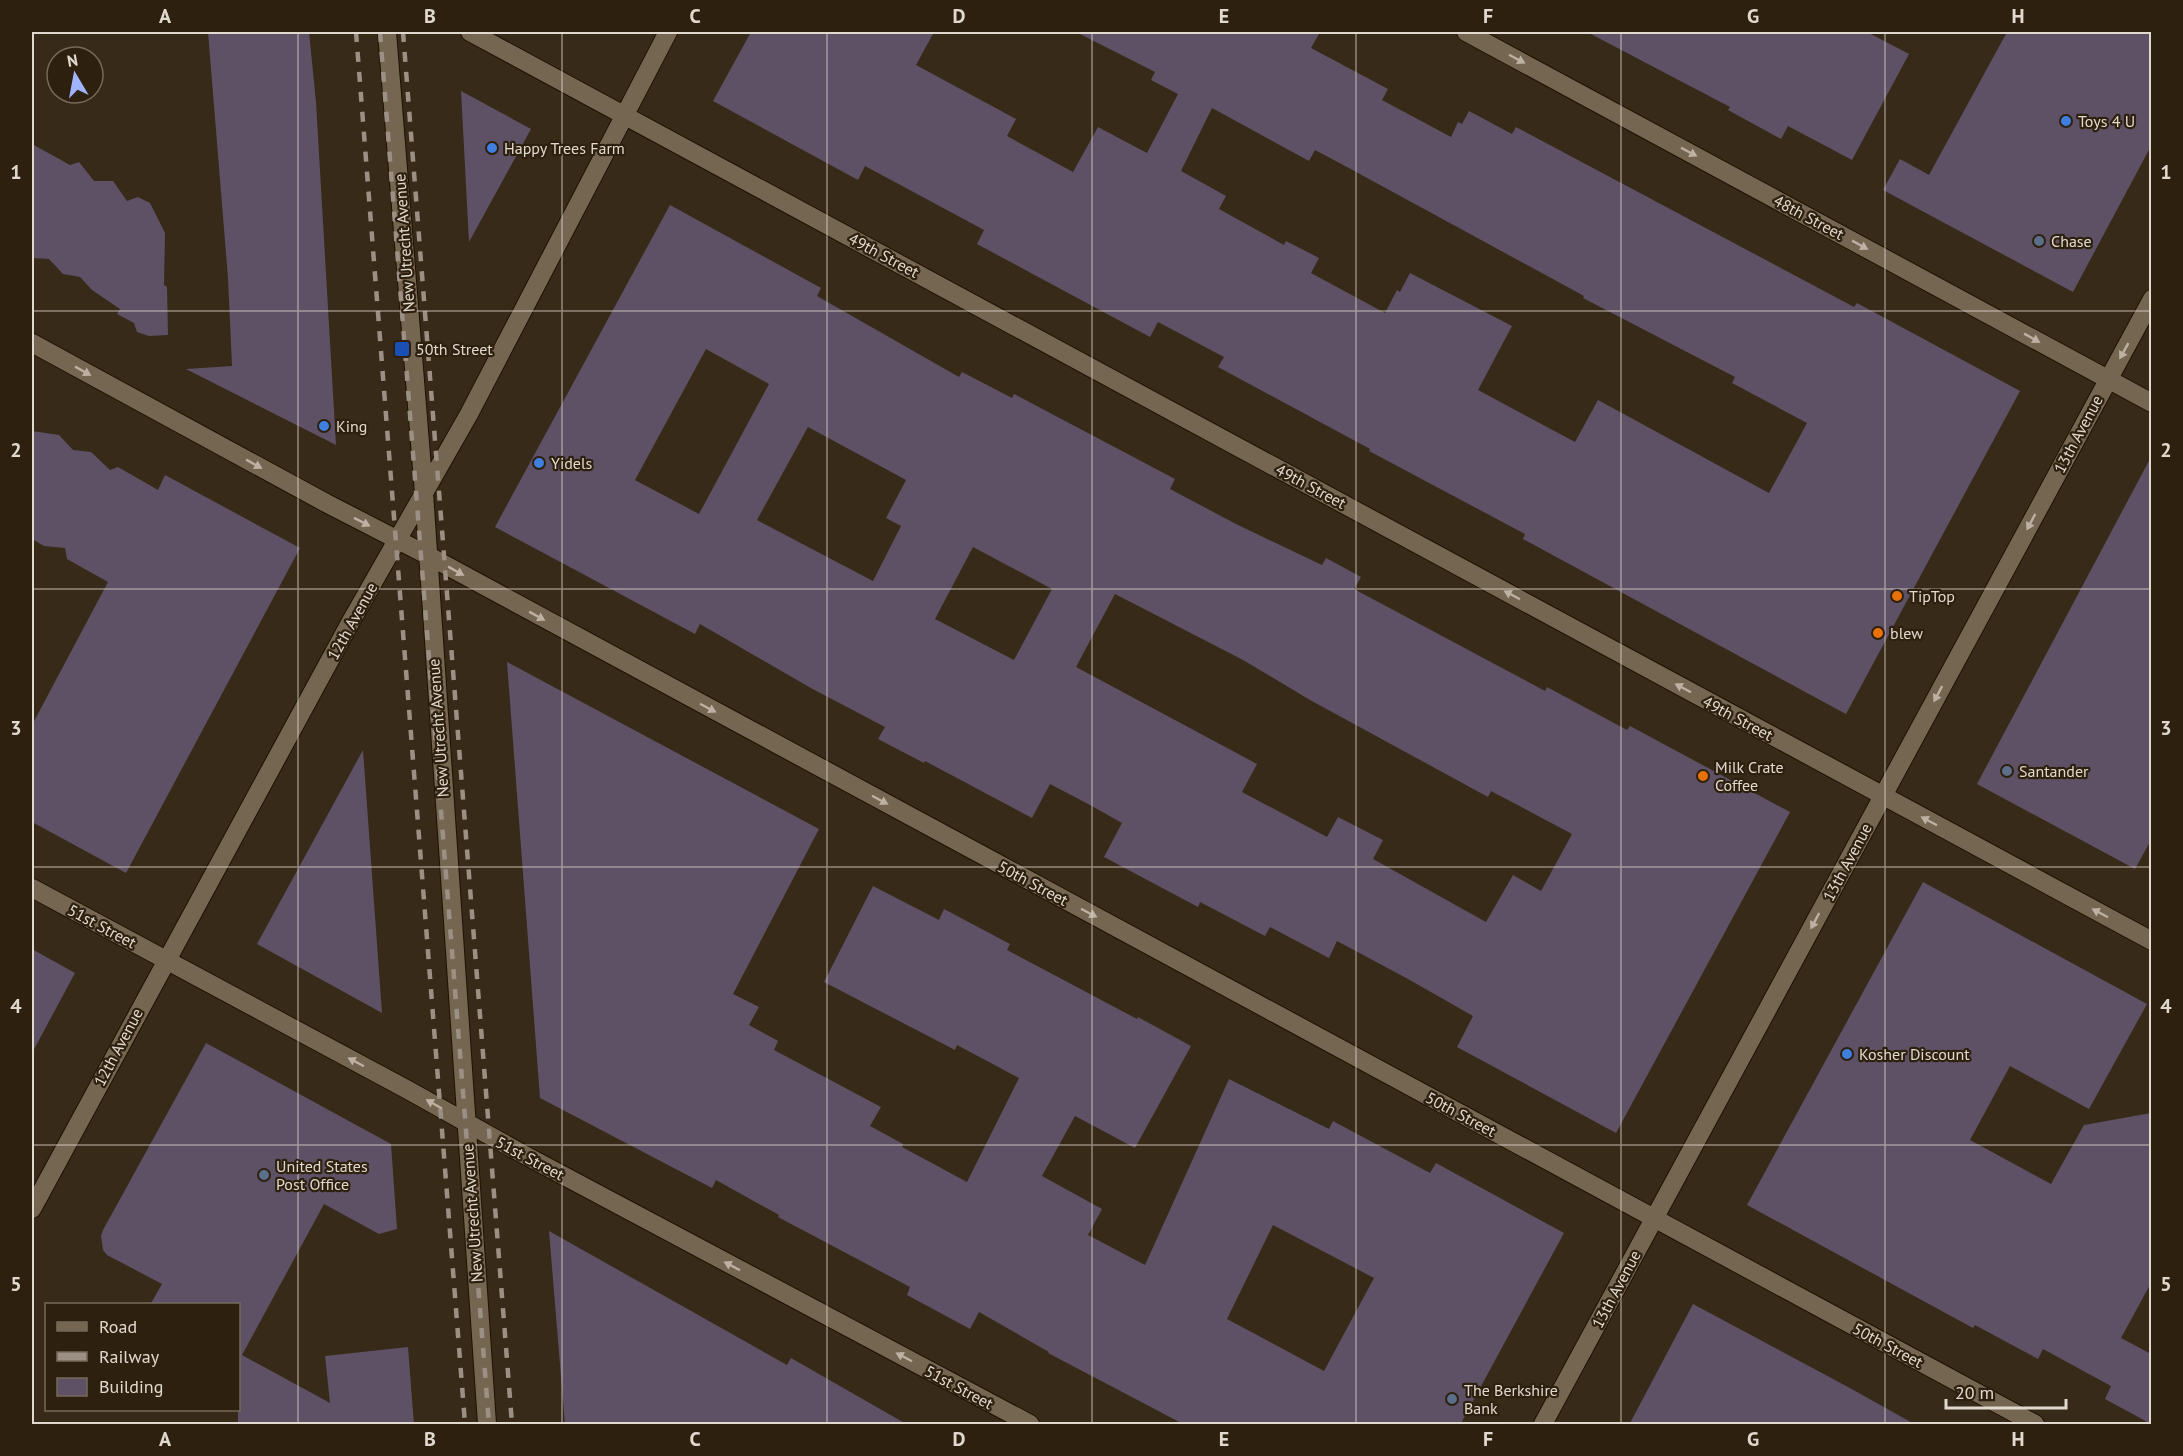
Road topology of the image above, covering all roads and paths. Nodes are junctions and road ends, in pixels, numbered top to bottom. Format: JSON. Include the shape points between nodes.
{"nodes":[{"id":1,"x":387,"y":32,"type":"edge"},
{"id":2,"x":471,"y":32,"type":"edge"},
{"id":3,"x":668,"y":32,"type":"edge"},
{"id":4,"x":1466,"y":32,"type":"edge"},
{"id":5,"x":623,"y":114,"type":"junction"},
{"id":6,"x":2151,"y":299,"type":"edge"},
{"id":7,"x":32,"y":343,"type":"edge"},
{"id":8,"x":2108,"y":380,"type":"junction"},
{"id":9,"x":2151,"y":403,"type":"edge"},
{"id":10,"x":424,"y":493,"type":"junction"},
{"id":11,"x":398,"y":540,"type":"junction"},
{"id":12,"x":427,"y":555,"type":"junction"},
{"id":13,"x":1882,"y":796,"type":"junction"},
{"id":14,"x":32,"y":888,"type":"edge"},
{"id":15,"x":2151,"y":941,"type":"edge"},
{"id":16,"x":166,"y":960,"type":"junction"},
{"id":17,"x":465,"y":1123,"type":"junction"},
{"id":18,"x":32,"y":1209,"type":"edge"},
{"id":19,"x":1654,"y":1219,"type":"junction"},
{"id":20,"x":487,"y":1425,"type":"edge"},
{"id":21,"x":1030,"y":1425,"type":"edge"},
{"id":22,"x":1543,"y":1425,"type":"edge"},
{"id":23,"x":2034,"y":1425,"type":"edge"}],
"edges":[{"from":1,"to":10,"type":"street","name":"New Utrecht Avenue"},
{"from":2,"to":5,"type":"street","name":"49th Street"},
{"from":3,"to":5,"type":"street","name":"12th Avenue"},
{"from":4,"to":8,"type":"street","name":"48th Street","one_way":true},
{"from":5,"to":10,"type":"street","name":"12th Avenue","via":[[469,414]]},
{"from":13,"to":5,"type":"street","name":"49th Street","one_way":true},
{"from":6,"to":8,"type":"street","name":"13th Avenue","one_way":true},
{"from":7,"to":11,"type":"street","name":"50th Street","one_way":true},
{"from":8,"to":9,"type":"street","name":"48th Street"},
{"from":8,"to":13,"type":"street","name":"13th Avenue","one_way":true},
{"from":10,"to":11,"type":"street","name":"12th Avenue"},
{"from":10,"to":12,"type":"street","name":"New Utrecht Avenue"},
{"from":11,"to":12,"type":"street","name":"50th Street"},
{"from":11,"to":16,"type":"street","name":"12th Avenue"},
{"from":12,"to":17,"type":"street","name":"New Utrecht Avenue"},
{"from":12,"to":19,"type":"street","name":"50th Street","one_way":true},
{"from":15,"to":13,"type":"street","name":"49th Street","one_way":true},
{"from":13,"to":19,"type":"street","name":"13th Avenue","one_way":true},
{"from":14,"to":16,"type":"street","name":"51st Street"},
{"from":17,"to":16,"type":"street","name":"51st Street","one_way":true},
{"from":16,"to":18,"type":"street","name":"12th Avenue"},
{"from":17,"to":20,"type":"street","name":"New Utrecht Avenue"},
{"from":21,"to":17,"type":"street","name":"51st Street","one_way":true},
{"from":19,"to":22,"type":"street","name":"13th Avenue"},
{"from":19,"to":23,"type":"street","name":"50th Street"}]}
